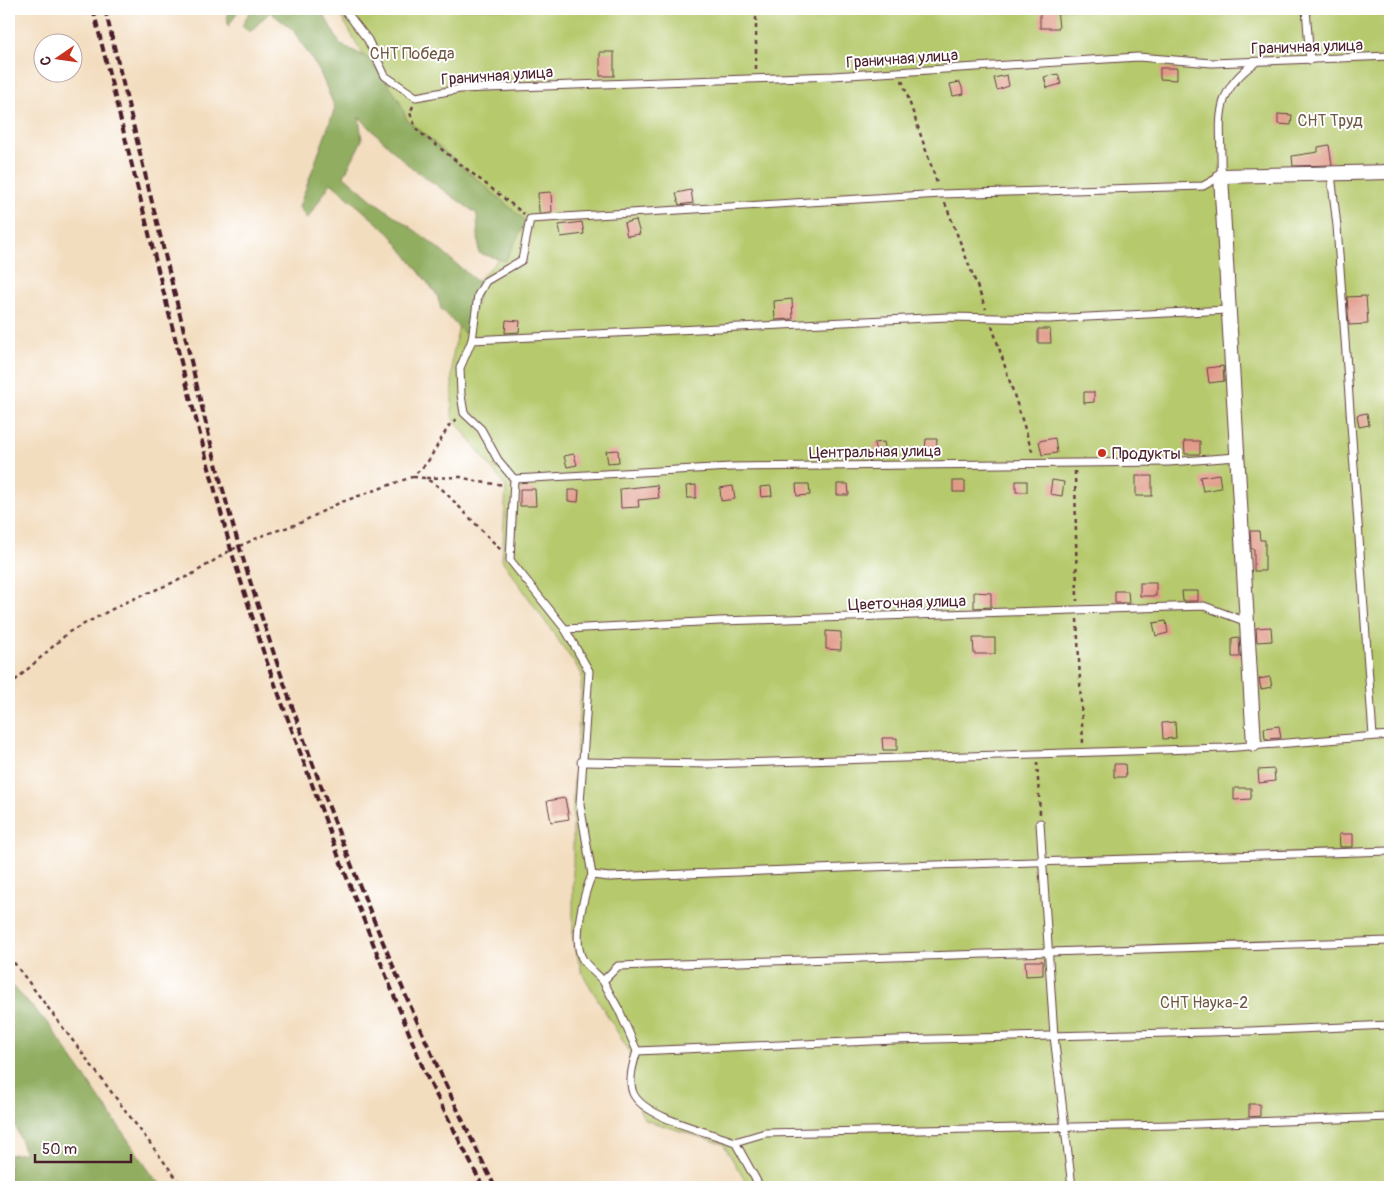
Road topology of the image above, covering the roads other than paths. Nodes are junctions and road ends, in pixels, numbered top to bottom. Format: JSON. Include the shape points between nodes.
{"nodes":[{"id":1,"x":344,"y":9,"type":"edge"},
{"id":2,"x":1306,"y":9,"type":"edge"},
{"id":3,"x":1390,"y":56,"type":"edge"},
{"id":4,"x":1310,"y":60,"type":"junction"},
{"id":5,"x":1256,"y":62,"type":"junction"},
{"id":6,"x":1390,"y":172,"type":"edge"},
{"id":7,"x":1331,"y":174,"type":"junction"},
{"id":8,"x":1220,"y":176,"type":"junction"},
{"id":9,"x":1227,"y":310,"type":"junction"},
{"id":10,"x":472,"y":340,"type":"junction"},
{"id":11,"x":1237,"y":457,"type":"junction"},
{"id":12,"x":514,"y":479,"type":"junction"},
{"id":13,"x":1247,"y":622,"type":"junction"},
{"id":14,"x":565,"y":630,"type":"junction"},
{"id":15,"x":1390,"y":735,"type":"edge"},
{"id":16,"x":1373,"y":736,"type":"junction"},
{"id":17,"x":1254,"y":744,"type":"junction"},
{"id":18,"x":581,"y":762,"type":"junction"},
{"id":19,"x":1040,"y":823,"type":"road end"},
{"id":20,"x":1390,"y":851,"type":"edge"},
{"id":21,"x":1042,"y":862,"type":"junction"},
{"id":22,"x":592,"y":875,"type":"junction"},
{"id":23,"x":1390,"y":941,"type":"edge"},
{"id":24,"x":1048,"y":952,"type":"junction"},
{"id":25,"x":603,"y":981,"type":"junction"},
{"id":26,"x":1390,"y":1025,"type":"edge"},
{"id":27,"x":1054,"y":1036,"type":"junction"},
{"id":28,"x":637,"y":1051,"type":"junction"},
{"id":29,"x":1390,"y":1118,"type":"edge"},
{"id":30,"x":1063,"y":1127,"type":"junction"},
{"id":31,"x":735,"y":1142,"type":"junction"},
{"id":32,"x":760,"y":1187,"type":"edge"},
{"id":33,"x":1072,"y":1187,"type":"edge"}],
"edges":[{"from":1,"to":5,"type":"lane","name":"Граничная улица","via":[[368,40],[386,76],[416,97],[460,89],[899,72],[1138,57],[1212,63]]},
{"from":2,"to":4,"type":"lane"},
{"from":3,"to":4,"type":"lane","name":"Граничная улица"},
{"from":4,"to":5,"type":"lane","name":"Граничная улица"},
{"from":5,"to":8,"type":"lane","via":[[1240,73],[1224,96],[1220,124]]},
{"from":6,"to":7,"type":"street"},
{"from":7,"to":8,"type":"street"},
{"from":7,"to":16,"type":"lane"},
{"from":8,"to":9,"type":"street"},
{"from":8,"to":10,"type":"lane","via":[[1203,186],[941,194],[530,219],[522,260],[486,281],[478,295]]},
{"from":9,"to":10,"type":"lane","via":[[1048,319],[948,317]]},
{"from":9,"to":11,"type":"street"},
{"from":10,"to":12,"type":"lane","via":[[460,368],[464,413],[481,429],[498,460]]},
{"from":11,"to":12,"type":"lane","name":"Центральная улица","via":[[1169,462],[731,467]]},
{"from":11,"to":13,"type":"street"},
{"from":12,"to":14,"type":"lane","via":[[510,560]]},
{"from":13,"to":14,"type":"lane","name":"Цветочная улица","via":[[1204,606],[720,621]]},
{"from":13,"to":17,"type":"street"},
{"from":14,"to":18,"type":"lane","via":[[589,672]]},
{"from":15,"to":16,"type":"lane"},
{"from":16,"to":17,"type":"lane"},
{"from":17,"to":18,"type":"lane","via":[[1224,748],[708,764]]},
{"from":18,"to":22,"type":"lane","via":[[580,804]]},
{"from":19,"to":21,"type":"lane"},
{"from":20,"to":21,"type":"lane"},
{"from":21,"to":22,"type":"lane"},
{"from":21,"to":24,"type":"lane"},
{"from":22,"to":25,"type":"lane","via":[[586,890],[578,940],[582,958]]},
{"from":23,"to":24,"type":"lane"},
{"from":24,"to":25,"type":"lane","via":[[618,966]]},
{"from":24,"to":27,"type":"lane"},
{"from":25,"to":28,"type":"lane"},
{"from":26,"to":27,"type":"lane"},
{"from":27,"to":28,"type":"lane"},
{"from":27,"to":30,"type":"lane"},
{"from":28,"to":31,"type":"lane","via":[[631,1070],[632,1092],[643,1107]]},
{"from":29,"to":30,"type":"lane"},
{"from":30,"to":31,"type":"lane","via":[[764,1133]]},
{"from":30,"to":33,"type":"lane"},
{"from":31,"to":32,"type":"lane"}]}
